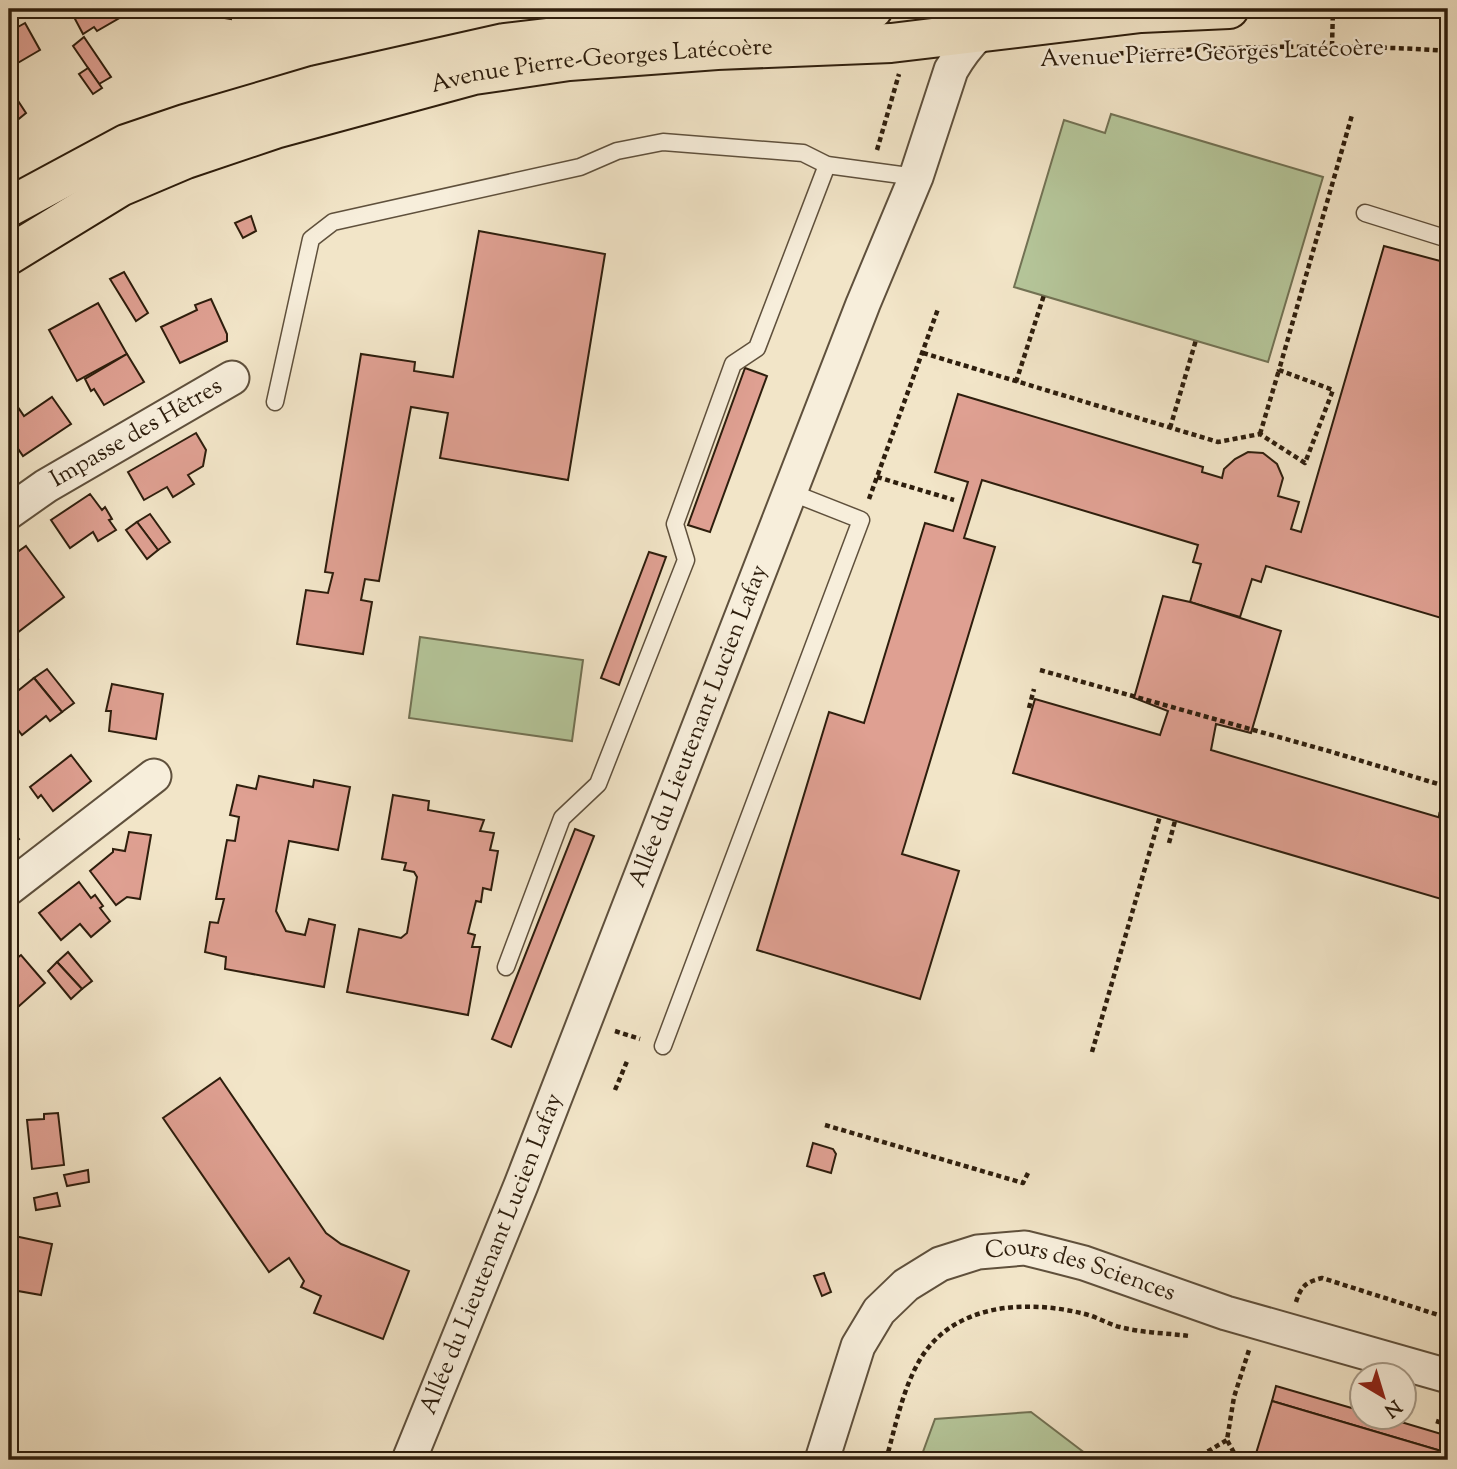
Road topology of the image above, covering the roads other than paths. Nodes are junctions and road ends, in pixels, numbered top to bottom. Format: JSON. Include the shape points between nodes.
{"nodes":[{"id":1,"x":873,"y":9,"type":"edge"},
{"id":2,"x":1229,"y":9,"type":"edge"},
{"id":3,"x":634,"y":12,"type":"dead end"},
{"id":4,"x":1025,"y":14,"type":"edge"},
{"id":5,"x":682,"y":22,"type":"junction"},
{"id":6,"x":978,"y":32,"type":"junction"},
{"id":7,"x":827,"y":165,"type":"junction"},
{"id":8,"x":916,"y":177,"type":"junction"},
{"id":9,"x":9,"y":207,"type":"edge"},
{"id":10,"x":1365,"y":213,"type":"dead end"},
{"id":11,"x":1448,"y":239,"type":"edge"},
{"id":12,"x":9,"y":255,"type":"edge"},
{"id":13,"x":232,"y":378,"type":"dead end"},
{"id":14,"x":275,"y":402,"type":"dead end"},
{"id":15,"x":790,"y":492,"type":"junction"},
{"id":16,"x":9,"y":512,"type":"edge"},
{"id":17,"x":154,"y":776,"type":"dead end"},
{"id":18,"x":9,"y":888,"type":"edge"},
{"id":19,"x":506,"y":967,"type":"dead end"},
{"id":20,"x":663,"y":1046,"type":"dead end"},
{"id":21,"x":1448,"y":1376,"type":"edge"},
{"id":22,"x":408,"y":1460,"type":"edge"},
{"id":23,"x":822,"y":1460,"type":"edge"}],
"edges":[{"from":1,"to":5,"type":"main road","name":"Avenue Pierre-Georges Latécoère"},
{"from":2,"to":4,"type":"main road","name":"Avenue Pierre-Georges Latécoère"},
{"from":3,"to":5,"type":"lane"},
{"from":4,"to":6,"type":"main road","name":"Avenue Pierre-Georges Latécoère"},
{"from":5,"to":9,"type":"main road","name":"Avenue Pierre-Georges Latécoère","via":[[504,43],[317,85],[126,144]]},
{"from":6,"to":8,"type":"street","name":"Allée du Lieutenant Lucien Lafay","via":[[951,71]]},
{"from":6,"to":12,"type":"main road","name":"Avenue Pierre-Georges Latécoère","via":[[891,43],[569,61],[474,75],[275,129],[186,159],[120,187]]},
{"from":7,"to":8,"type":"lane"},
{"from":7,"to":14,"type":"lane","via":[[803,153],[663,142],[617,150],[580,167],[333,222],[312,239]]},
{"from":7,"to":19,"type":"lane","via":[[757,348],[733,364],[675,524],[686,560],[598,784],[562,818]]},
{"from":8,"to":15,"type":"street","name":"Allée du Lieutenant Lucien Lafay"},
{"from":10,"to":11,"type":"lane"},
{"from":13,"to":16,"type":"street","name":"Impasse des Hêtres"},
{"from":15,"to":20,"type":"lane","via":[[861,520]]},
{"from":15,"to":22,"type":"street","name":"Allée du Lieutenant Lucien Lafay","via":[[521,1185]]},
{"from":17,"to":18,"type":"street"},
{"from":21,"to":23,"type":"street","name":"Cours des Sciences","via":[[1259,1322],[1053,1255],[1025,1248],[978,1252],[940,1264],[906,1285],[879,1311],[858,1346]]}]}
